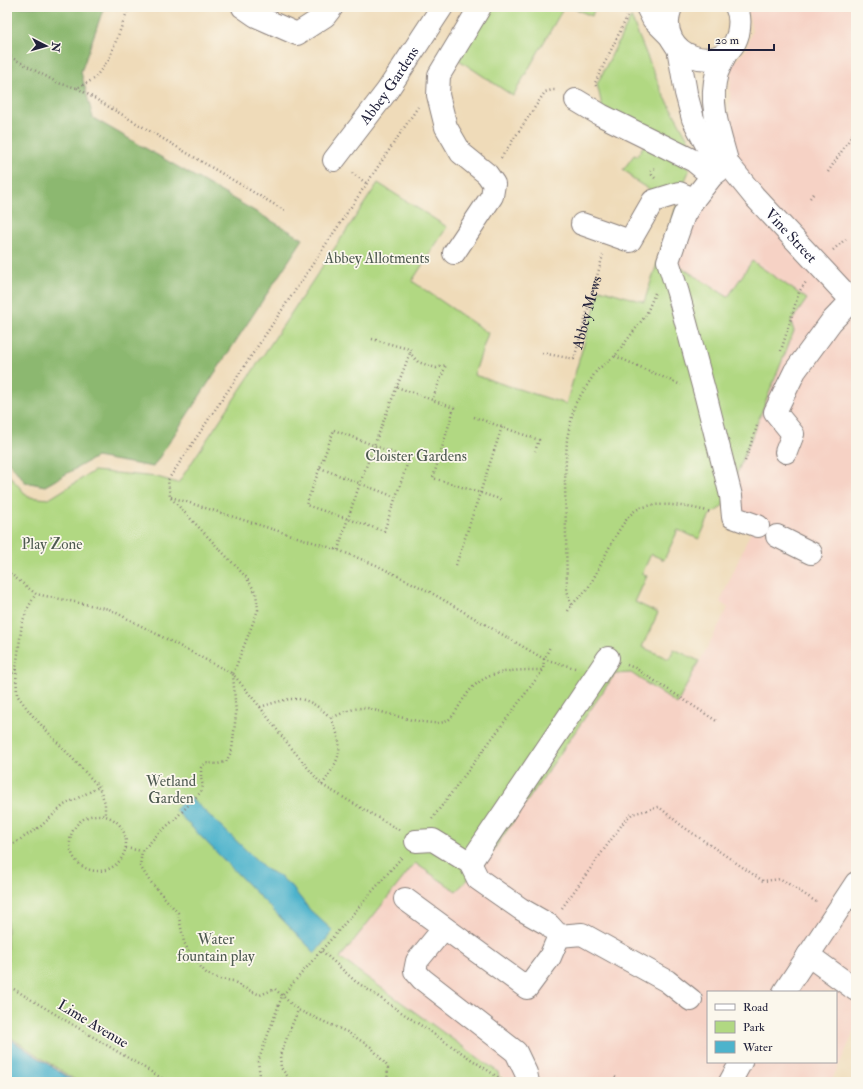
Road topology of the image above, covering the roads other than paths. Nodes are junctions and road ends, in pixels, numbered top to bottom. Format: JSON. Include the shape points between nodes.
{"nodes":[{"id":1,"x":244,"y":7,"type":"edge"},
{"id":2,"x":332,"y":7,"type":"edge"},
{"id":3,"x":442,"y":7,"type":"edge"},
{"id":4,"x":480,"y":7,"type":"edge"},
{"id":5,"x":671,"y":7,"type":"edge"},
{"id":6,"x":740,"y":8,"type":"edge"},
{"id":7,"x":638,"y":11,"type":"edge"},
{"id":8,"x":673,"y":41,"type":"junction"},
{"id":9,"x":728,"y":50,"type":"junction"},
{"id":10,"x":576,"y":100,"type":"road end"},
{"id":11,"x":334,"y":160,"type":"dead end"},
{"id":12,"x":720,"y":170,"type":"junction"},
{"id":13,"x":694,"y":199,"type":"junction"},
{"id":14,"x":582,"y":224,"type":"dead end"},
{"id":15,"x":454,"y":252,"type":"dead end"},
{"id":16,"x":854,"y":303,"type":"edge"},
{"id":17,"x":786,"y":452,"type":"dead end"},
{"id":18,"x":758,"y":526,"type":"dead end"},
{"id":19,"x":777,"y":536,"type":"dead end"},
{"id":20,"x":811,"y":553,"type":"dead end"},
{"id":21,"x":608,"y":658,"type":"road end"},
{"id":22,"x":416,"y":841,"type":"road end"},
{"id":23,"x":470,"y":863,"type":"junction"},
{"id":24,"x":856,"y":883,"type":"edge"},
{"id":25,"x":405,"y":899,"type":"dead end"},
{"id":26,"x":444,"y":928,"type":"junction"},
{"id":27,"x":554,"y":930,"type":"junction"},
{"id":28,"x":808,"y":955,"type":"junction"},
{"id":29,"x":856,"y":990,"type":"edge"},
{"id":30,"x":785,"y":991,"type":"edge"},
{"id":31,"x":691,"y":1000,"type":"dead end"},
{"id":32,"x":740,"y":1063,"type":"edge"},
{"id":33,"x":528,"y":1082,"type":"edge"},
{"id":34,"x":730,"y":1082,"type":"edge"}],
"edges":[{"from":1,"to":2,"type":"main road","via":[[256,16],[297,34],[325,16]]},
{"from":3,"to":11,"type":"main road","name":"Abbey Gardens","via":[[387,91]]},
{"from":4,"to":15,"type":"main road","via":[[439,75],[438,95],[446,127],[461,153],[487,174],[494,184],[492,196]]},
{"from":5,"to":8,"type":"main road","name":"Vine Street","via":[[668,20]]},
{"from":6,"to":9,"type":"main road","name":"Vine Street","via":[[737,38]]},
{"from":7,"to":8,"type":"main road","via":[[653,19]]},
{"from":8,"to":9,"type":"main road","via":[[688,55],[701,59],[717,58]]},
{"from":8,"to":12,"type":"main road","name":"Vine Street","via":[[694,119]]},
{"from":9,"to":12,"type":"main road","name":"Vine Street","via":[[718,71],[714,94]]},
{"from":10,"to":12,"type":"main road","via":[[694,161]]},
{"from":12,"to":13,"type":"main road"},
{"from":12,"to":16,"type":"main road","name":"Vine Street","via":[[754,196]]},
{"from":13,"to":14,"type":"main road","via":[[679,193],[653,201],[630,241]]},
{"from":13,"to":18,"type":"main road","via":[[684,215],[668,261],[706,397],[731,496],[733,517]]},
{"from":16,"to":17,"type":"main road","via":[[831,322],[795,371],[775,412],[793,434]]},
{"from":19,"to":20,"type":"main road"},
{"from":21,"to":23,"type":"main road"},
{"from":22,"to":23,"type":"main road","via":[[433,840]]},
{"from":23,"to":27,"type":"main road","via":[[478,879]]},
{"from":24,"to":28,"type":"main road"},
{"from":25,"to":26,"type":"main road"},
{"from":26,"to":27,"type":"main road","via":[[526,988],[550,957]]},
{"from":26,"to":33,"type":"main road","via":[[417,961],[415,971],[516,1052]]},
{"from":27,"to":31,"type":"main road","via":[[582,934],[667,980]]},
{"from":28,"to":29,"type":"main road"},
{"from":28,"to":30,"type":"main road"},
{"from":32,"to":34,"type":"main road"}]}
